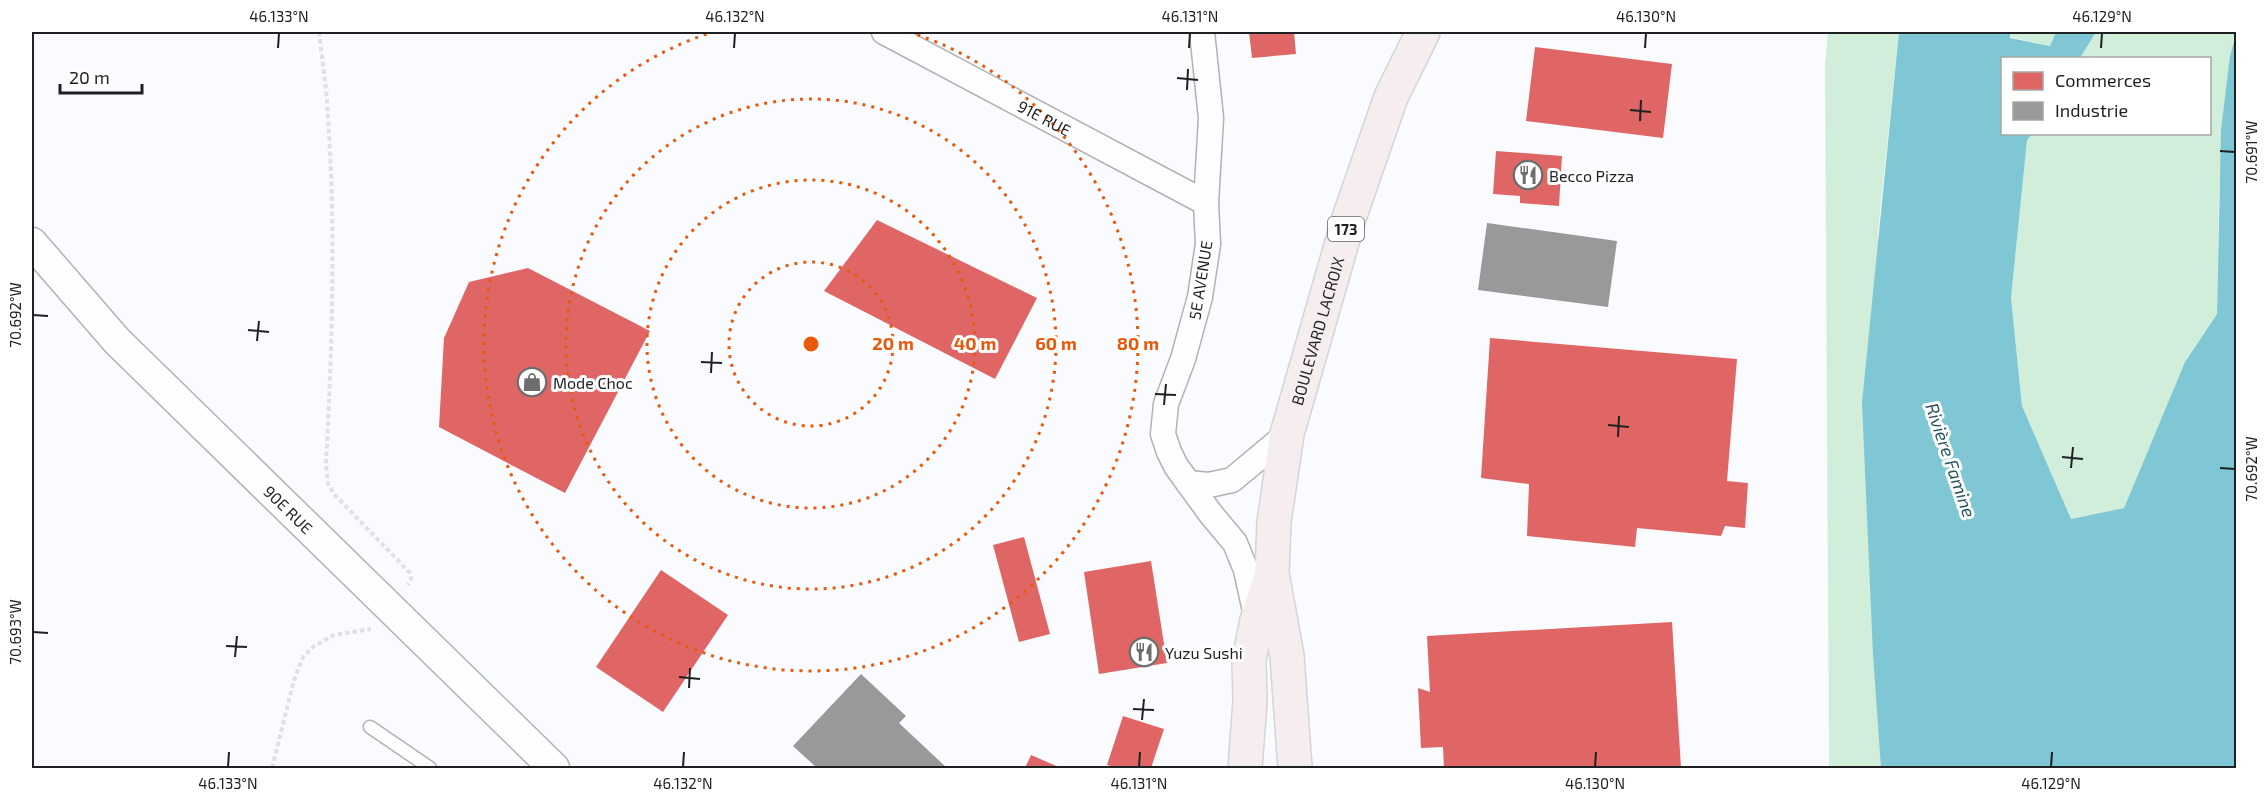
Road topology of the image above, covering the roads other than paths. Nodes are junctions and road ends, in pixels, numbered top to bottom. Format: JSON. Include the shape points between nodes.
{"nodes":[{"id":1,"x":884,"y":32,"type":"edge"},
{"id":2,"x":1202,"y":32,"type":"edge"},
{"id":3,"x":1423,"y":32,"type":"edge"},
{"id":4,"x":1206,"y":203,"type":"junction"},
{"id":5,"x":32,"y":243,"type":"edge"},
{"id":6,"x":1287,"y":434,"type":"junction"},
{"id":7,"x":1188,"y":483,"type":"junction"},
{"id":8,"x":1272,"y":573,"type":"junction"},
{"id":9,"x":1257,"y":620,"type":"junction"},
{"id":10,"x":370,"y":727,"type":"dead end"},
{"id":11,"x":430,"y":768,"type":"edge"},
{"id":12,"x":554,"y":768,"type":"edge"},
{"id":13,"x":1245,"y":768,"type":"edge"},
{"id":14,"x":1295,"y":768,"type":"edge"}],
"edges":[{"from":1,"to":4,"type":"street","name":"91E RUE"},
{"from":2,"to":4,"type":"street","name":"5E AVENUE","via":[[1211,118]]},
{"from":3,"to":6,"type":"main road","name":"BOULEVARD LACROIX","number":"173","via":[[1391,97],[1349,218]]},
{"from":4,"to":7,"type":"street","name":"5E AVENUE","via":[[1208,244],[1200,297],[1166,404],[1163,434]]},
{"from":5,"to":12,"type":"street","name":"90E RUE","via":[[117,341]]},
{"from":6,"to":7,"type":"street","via":[[1232,480],[1209,485]]},
{"from":6,"to":8,"type":"main road","name":"BOULEVARD LACROIX","number":"173","via":[[1274,522]]},
{"from":7,"to":9,"type":"street","name":"5E AVENUE","via":[[1235,543],[1246,570]]},
{"from":8,"to":9,"type":"main road","name":"BOULEVARD LACROIX","number":"173"},
{"from":8,"to":14,"type":"main road","name":"BOULEVARD LACROIX","number":"173","via":[[1287,656]]},
{"from":9,"to":13,"type":"main road","name":"BOULEVARD LACROIX","number":"173","via":[[1249,660]]},
{"from":10,"to":11,"type":"lane"}]}
